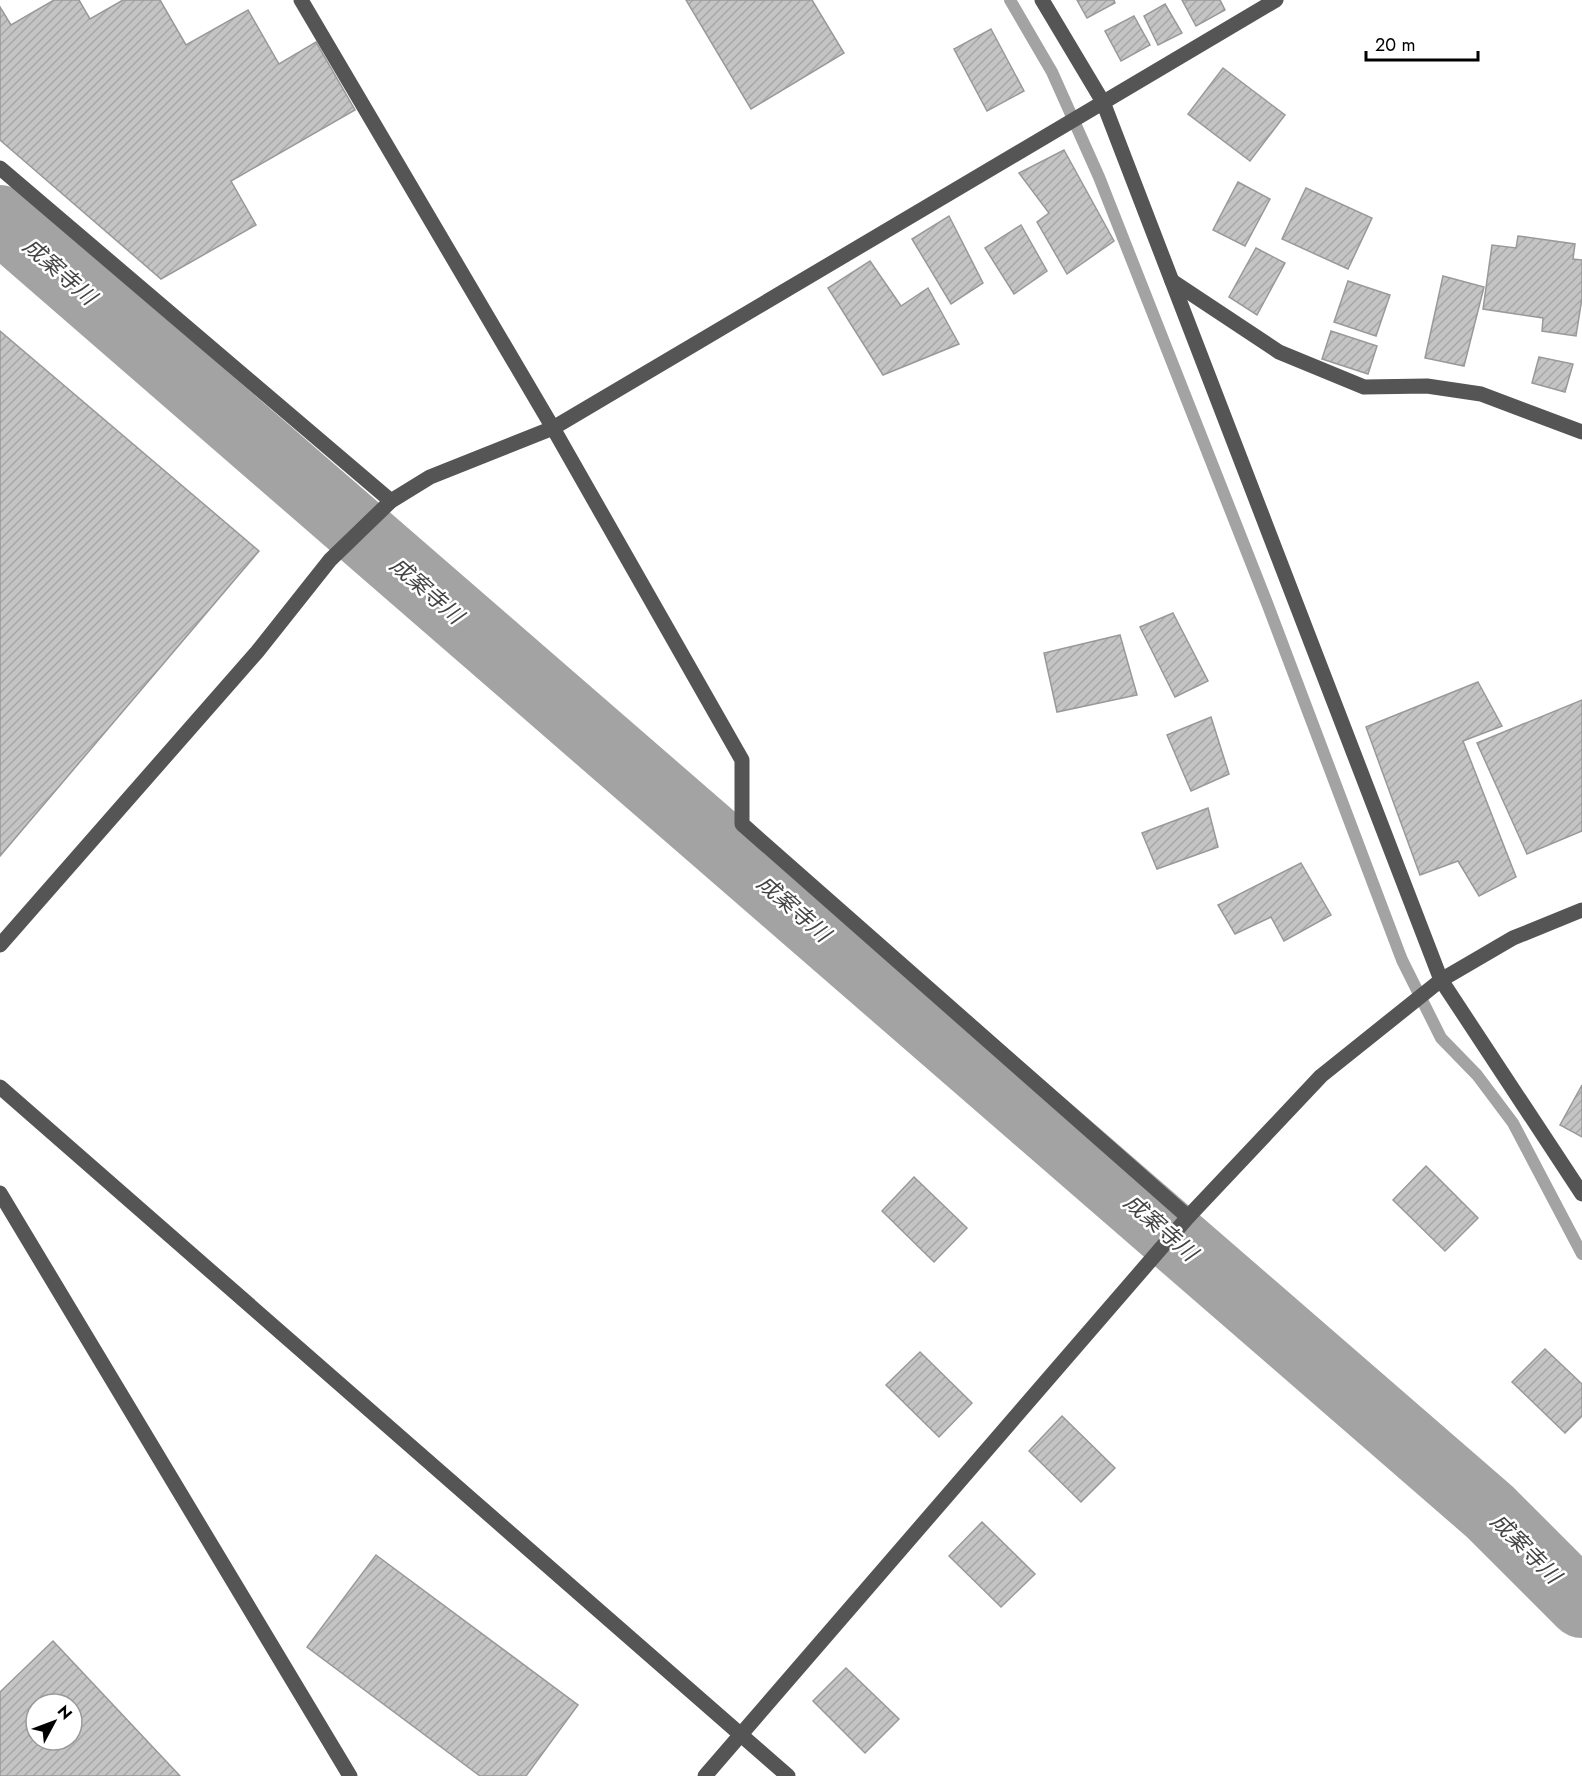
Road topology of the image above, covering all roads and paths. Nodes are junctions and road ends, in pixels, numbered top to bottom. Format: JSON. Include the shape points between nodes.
{"nodes":[{"id":1,"x":301,"y":0,"type":"edge"},
{"id":2,"x":1042,"y":0,"type":"edge"},
{"id":3,"x":1275,"y":0,"type":"edge"},
{"id":4,"x":1103,"y":102,"type":"junction"},
{"id":5,"x":0,"y":168,"type":"edge"},
{"id":6,"x":1172,"y":281,"type":"junction"},
{"id":7,"x":553,"y":428,"type":"junction"},
{"id":8,"x":1582,"y":432,"type":"edge"},
{"id":9,"x":391,"y":501,"type":"junction"},
{"id":10,"x":1582,"y":910,"type":"edge"},
{"id":11,"x":0,"y":945,"type":"edge"},
{"id":12,"x":1441,"y":980,"type":"junction"},
{"id":13,"x":0,"y":1087,"type":"edge"},
{"id":14,"x":0,"y":1192,"type":"edge"},
{"id":15,"x":1582,"y":1194,"type":"edge"},
{"id":16,"x":1188,"y":1217,"type":"junction"},
{"id":17,"x":740,"y":1734,"type":"junction"},
{"id":18,"x":350,"y":1776,"type":"edge"},
{"id":19,"x":705,"y":1776,"type":"edge"},
{"id":20,"x":788,"y":1776,"type":"edge"}],
"edges":[{"from":1,"to":7,"type":"street"},
{"from":2,"to":4,"type":"street"},
{"from":3,"to":4,"type":"street"},
{"from":4,"to":6,"type":"street"},
{"from":4,"to":7,"type":"street"},
{"from":5,"to":9,"type":"street"},
{"from":6,"to":8,"type":"street","via":[[1279,352],[1364,387],[1427,386],[1481,394]]},
{"from":6,"to":12,"type":"street"},
{"from":7,"to":9,"type":"street","via":[[430,477]]},
{"from":7,"to":16,"type":"street","via":[[742,760],[742,824]]},
{"from":9,"to":11,"type":"street","via":[[330,560],[257,652]]},
{"from":10,"to":12,"type":"street","via":[[1513,938]]},
{"from":12,"to":15,"type":"street"},
{"from":12,"to":16,"type":"street","via":[[1321,1076]]},
{"from":13,"to":17,"type":"street"},
{"from":14,"to":18,"type":"street"},
{"from":16,"to":17,"type":"street"},
{"from":17,"to":19,"type":"street"},
{"from":17,"to":20,"type":"street"}]}
